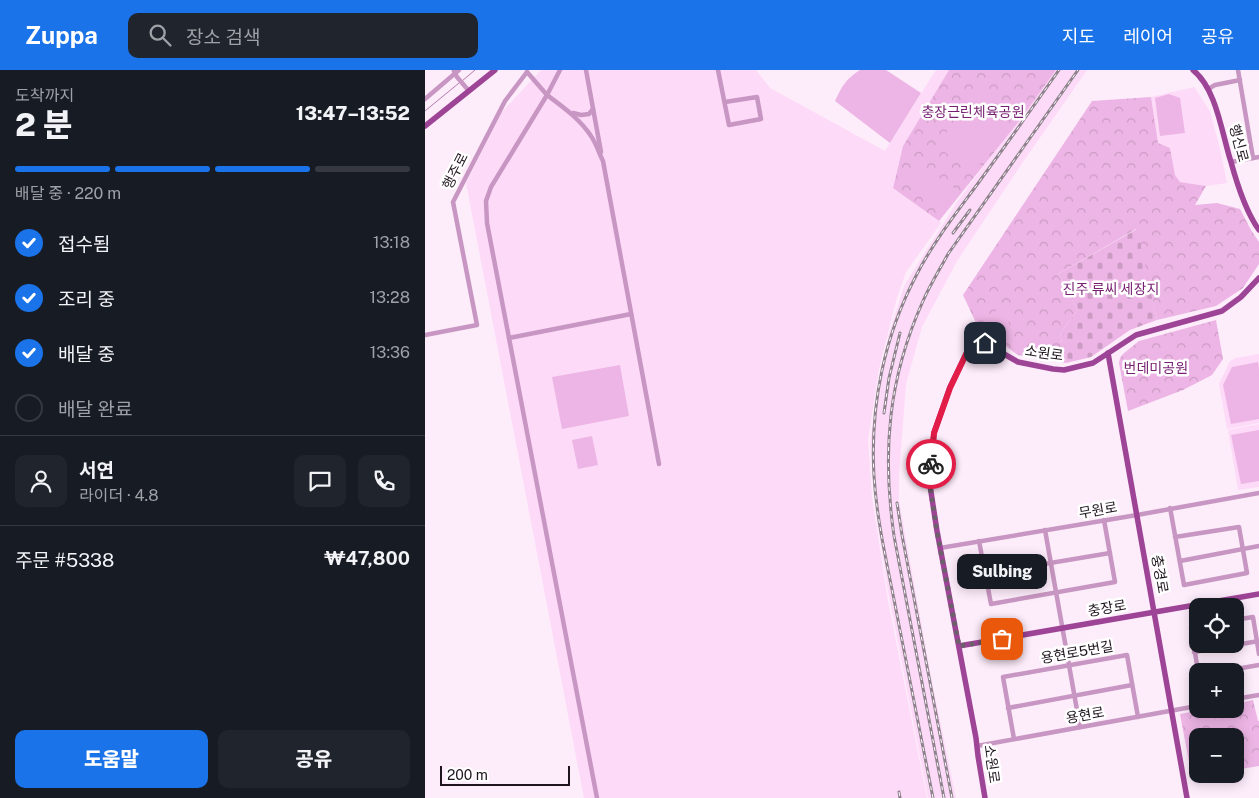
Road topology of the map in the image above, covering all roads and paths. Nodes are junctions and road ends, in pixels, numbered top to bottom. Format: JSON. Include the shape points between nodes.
{"nodes":[{"id":1,"x":495,"y":70,"type":"edge"},
{"id":2,"x":560,"y":70,"type":"edge"},
{"id":3,"x":586,"y":70,"type":"edge"},
{"id":4,"x":718,"y":70,"type":"edge"},
{"id":5,"x":1193,"y":70,"type":"edge"},
{"id":6,"x":1238,"y":70,"type":"edge"},
{"id":7,"x":526,"y":71,"type":"edge"},
{"id":8,"x":456,"y":72,"type":"edge"},
{"id":9,"x":1240,"y":80,"type":"junction"},
{"id":10,"x":467,"y":89,"type":"junction"},
{"id":11,"x":1208,"y":89,"type":"junction"},
{"id":12,"x":547,"y":95,"type":"junction"},
{"id":13,"x":425,"y":99,"type":"edge"},
{"id":14,"x":725,"y":102,"type":"junction"},
{"id":15,"x":593,"y":109,"type":"junction"},
{"id":16,"x":571,"y":113,"type":"junction"},
{"id":17,"x":425,"y":126,"type":"edge"},
{"id":18,"x":1259,"y":157,"type":"edge"},
{"id":19,"x":1253,"y":158,"type":"junction"},
{"id":20,"x":603,"y":161,"type":"junction"},
{"id":21,"x":1231,"y":162,"type":"junction"},
{"id":22,"x":1259,"y":230,"type":"edge"},
{"id":23,"x":1259,"y":278,"type":"edge"},
{"id":24,"x":631,"y":314,"type":"junction"},
{"id":25,"x":425,"y":335,"type":"edge"},
{"id":26,"x":509,"y":338,"type":"junction"},
{"id":27,"x":1108,"y":353,"type":"junction"},
{"id":28,"x":659,"y":464,"type":"dead end"},
{"id":29,"x":1259,"y":492,"type":"edge"},
{"id":30,"x":1170,"y":508,"type":"junction"},
{"id":31,"x":1137,"y":515,"type":"junction"},
{"id":32,"x":1104,"y":520,"type":"junction"},
{"id":33,"x":1045,"y":530,"type":"junction"},
{"id":34,"x":1175,"y":537,"type":"junction"},
{"id":35,"x":979,"y":541,"type":"junction"},
{"id":36,"x":1259,"y":546,"type":"edge"},
{"id":37,"x":940,"y":548,"type":"junction"},
{"id":38,"x":1243,"y":548,"type":"junction"},
{"id":39,"x":1110,"y":553,"type":"junction"},
{"id":40,"x":1180,"y":561,"type":"junction"},
{"id":41,"x":1051,"y":562,"type":"junction"},
{"id":42,"x":985,"y":574,"type":"junction"},
{"id":43,"x":1056,"y":593,"type":"junction"},
{"id":44,"x":1259,"y":594,"type":"edge"},
{"id":45,"x":1154,"y":612,"type":"junction"},
{"id":46,"x":1244,"y":618,"type":"edge"},
{"id":47,"x":1063,"y":629,"type":"junction"},
{"id":48,"x":1258,"y":641,"type":"edge"},
{"id":49,"x":1244,"y":643,"type":"edge"},
{"id":50,"x":959,"y":646,"type":"junction"},
{"id":51,"x":1259,"y":654,"type":"edge"},
{"id":52,"x":1069,"y":665,"type":"junction"},
{"id":53,"x":1259,"y":666,"type":"edge"},
{"id":54,"x":1244,"y":668,"type":"edge"},
{"id":55,"x":1132,"y":685,"type":"junction"},
{"id":56,"x":1259,"y":695,"type":"edge"},
{"id":57,"x":1074,"y":696,"type":"junction"},
{"id":58,"x":1244,"y":698,"type":"edge"},
{"id":59,"x":1008,"y":708,"type":"junction"},
{"id":60,"x":1189,"y":708,"type":"edge"},
{"id":61,"x":1172,"y":711,"type":"junction"},
{"id":62,"x":1138,"y":717,"type":"junction"},
{"id":63,"x":1080,"y":727,"type":"junction"},
{"id":64,"x":1014,"y":739,"type":"junction"},
{"id":65,"x":977,"y":746,"type":"junction"},
{"id":66,"x":597,"y":798,"type":"edge"},
{"id":67,"x":985,"y":798,"type":"edge"},
{"id":68,"x":1187,"y":798,"type":"edge"}],
"edges":[{"from":1,"to":10,"type":"main road"},
{"from":2,"to":12,"type":"street"},
{"from":3,"to":15,"type":"street"},
{"from":4,"to":14,"type":"street"},
{"from":5,"to":11,"type":"main road","name":"행신로"},
{"from":6,"to":9,"type":"street"},
{"from":7,"to":12,"type":"street"},
{"from":7,"to":25,"type":"street","name":"행주로","via":[[505,101],[453,202],[477,325]]},
{"from":8,"to":10,"type":"street"},
{"from":8,"to":13,"type":"street"},
{"from":9,"to":11,"type":"street"},
{"from":9,"to":19,"type":"street"},
{"from":10,"to":17,"type":"main road"},
{"from":11,"to":21,"type":"main road","name":"행신로"},
{"from":12,"to":16,"type":"street"},
{"from":12,"to":26,"type":"street","via":[[491,187],[486,201],[487,223]]},
{"from":14,"to":14,"type":"street","via":[[757,96],[761,119],[729,125]]},
{"from":15,"to":16,"type":"street","via":[[589,114]]},
{"from":15,"to":20,"type":"street"},
{"from":16,"to":20,"type":"street","via":[[592,136]]},
{"from":18,"to":19,"type":"street"},
{"from":19,"to":21,"type":"street"},
{"from":20,"to":24,"type":"street"},
{"from":21,"to":22,"type":"main road","name":"행신로","via":[[1247,208]]},
{"from":23,"to":27,"type":"main road","name":"소원로","via":[[1222,312],[1136,335]]},
{"from":24,"to":26,"type":"street"},
{"from":24,"to":28,"type":"street"},
{"from":26,"to":66,"type":"street"},
{"from":27,"to":31,"type":"main road","name":"충경로"},
{"from":27,"to":37,"type":"main road","name":"소원로","via":[[1093,363],[1064,370],[1018,362],[985,343],[976,343],[969,348],[934,433],[929,479]]},
{"from":29,"to":30,"type":"street","name":"무원로"},
{"from":30,"to":31,"type":"street","name":"무원로"},
{"from":30,"to":34,"type":"street"},
{"from":31,"to":32,"type":"street","name":"무원로"},
{"from":31,"to":45,"type":"main road","name":"충경로"},
{"from":32,"to":33,"type":"street","name":"무원로"},
{"from":32,"to":39,"type":"street"},
{"from":33,"to":35,"type":"street","name":"무원로"},
{"from":33,"to":41,"type":"street"},
{"from":34,"to":38,"type":"street","via":[[1239,527]]},
{"from":34,"to":40,"type":"street"},
{"from":35,"to":37,"type":"street","name":"무원로"},
{"from":35,"to":42,"type":"street"},
{"from":36,"to":38,"type":"street"},
{"from":37,"to":50,"type":"main road","name":"소원로"},
{"from":38,"to":40,"type":"street"},
{"from":38,"to":40,"type":"street","via":[[1247,573],[1184,585]]},
{"from":39,"to":41,"type":"street"},
{"from":39,"to":43,"type":"street","via":[[1115,582]]},
{"from":41,"to":42,"type":"street"},
{"from":41,"to":43,"type":"street"},
{"from":42,"to":43,"type":"street","via":[[991,604]]},
{"from":43,"to":47,"type":"street"},
{"from":44,"to":45,"type":"main road","name":"충장로"},
{"from":45,"to":47,"type":"main road","name":"충장로"},
{"from":45,"to":61,"type":"main road","name":"충경로"},
{"from":46,"to":48,"type":"street","via":[[1253,617]]},
{"from":47,"to":50,"type":"main road","name":"충장로"},
{"from":47,"to":52,"type":"street"},
{"from":48,"to":49,"type":"street"},
{"from":48,"to":51,"type":"street"},
{"from":50,"to":65,"type":"main road","name":"소원로"},
{"from":52,"to":55,"type":"street","name":"용현로5번길","via":[[1127,655]]},
{"from":52,"to":57,"type":"street"},
{"from":52,"to":59,"type":"street","name":"용현로5번길","via":[[1003,677]]},
{"from":53,"to":54,"type":"street"},
{"from":55,"to":57,"type":"street"},
{"from":55,"to":62,"type":"street","name":"용현로5번길"},
{"from":56,"to":58,"type":"street"},
{"from":57,"to":59,"type":"street"},
{"from":57,"to":63,"type":"street"},
{"from":59,"to":64,"type":"street","name":"용현로5번길"},
{"from":60,"to":61,"type":"street","name":"용현로"},
{"from":61,"to":62,"type":"street","name":"용현로"},
{"from":61,"to":68,"type":"main road","name":"충경로"},
{"from":62,"to":63,"type":"street","name":"용현로"},
{"from":63,"to":64,"type":"street","name":"용현로"},
{"from":64,"to":65,"type":"street","name":"용현로"},
{"from":65,"to":67,"type":"main road","name":"소원로"}]}
